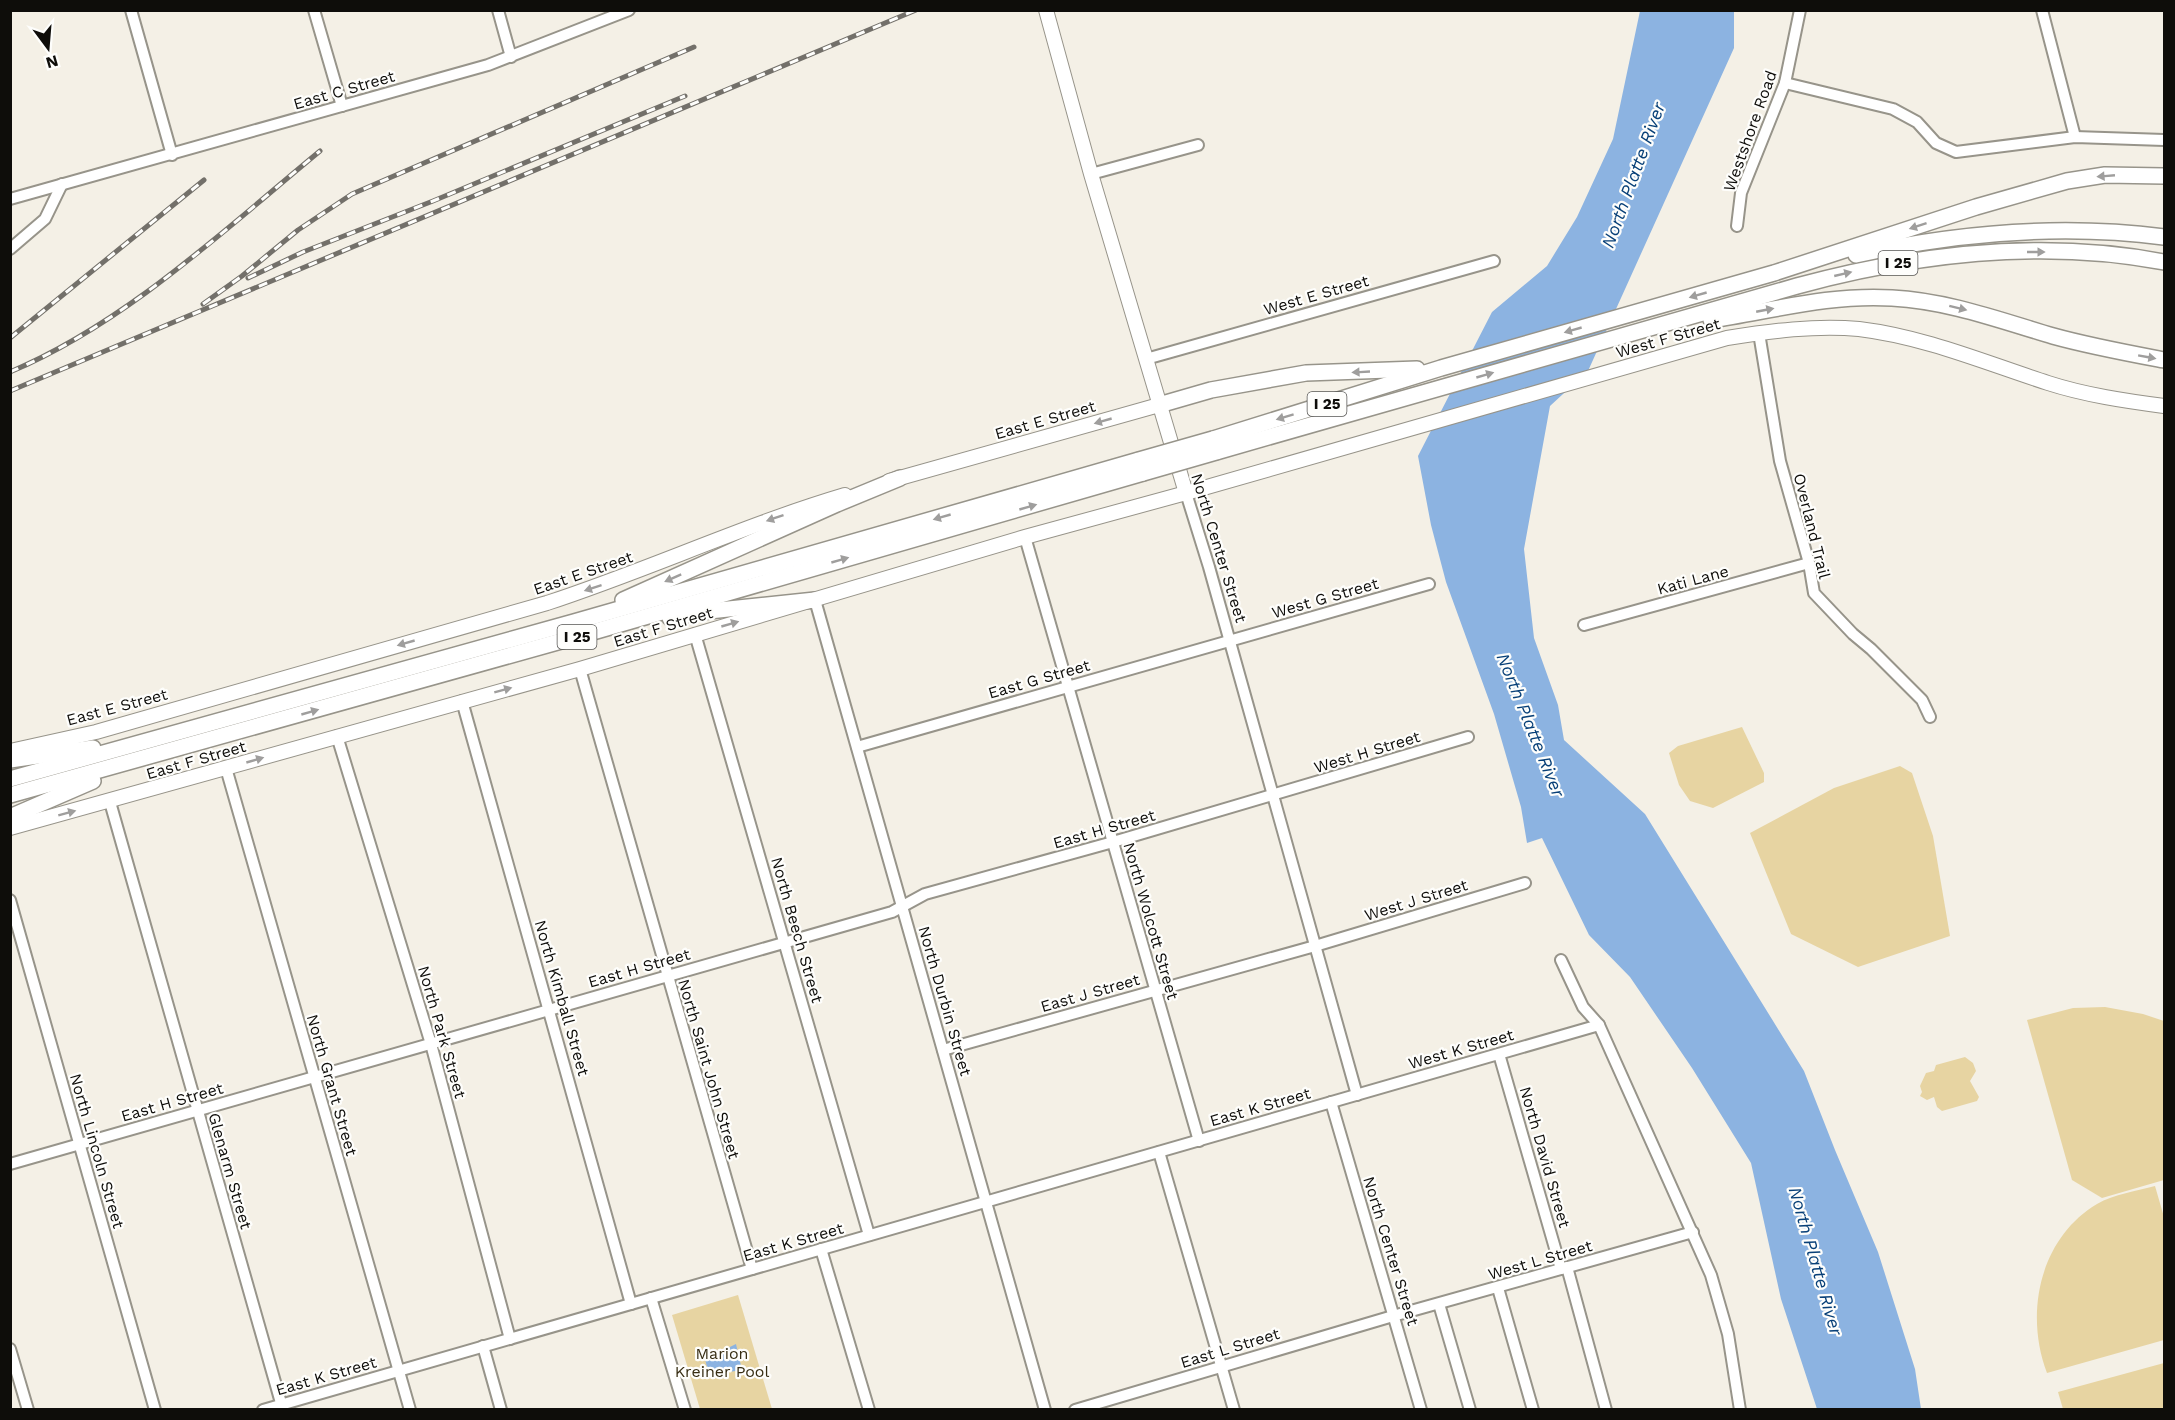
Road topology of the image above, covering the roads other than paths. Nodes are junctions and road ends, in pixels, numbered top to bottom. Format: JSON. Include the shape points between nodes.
{"nodes":[{"id":1,"x":130,"y":10,"type":"edge"},
{"id":2,"x":314,"y":10,"type":"edge"},
{"id":3,"x":498,"y":10,"type":"edge"},
{"id":4,"x":629,"y":10,"type":"edge"},
{"id":5,"x":1047,"y":10,"type":"edge"},
{"id":6,"x":1800,"y":10,"type":"edge"},
{"id":7,"x":2042,"y":10,"type":"edge"},
{"id":8,"x":511,"y":57,"type":"junction"},
{"id":9,"x":1785,"y":83,"type":"junction"},
{"id":10,"x":342,"y":106,"type":"junction"},
{"id":11,"x":2075,"y":137,"type":"junction"},
{"id":12,"x":2164,"y":140,"type":"edge"},
{"id":13,"x":1198,"y":145,"type":"dead end"},
{"id":14,"x":172,"y":155,"type":"junction"},
{"id":15,"x":1091,"y":174,"type":"junction"},
{"id":16,"x":2164,"y":176,"type":"edge"},
{"id":17,"x":62,"y":184,"type":"junction"},
{"id":18,"x":10,"y":199,"type":"edge"},
{"id":19,"x":1737,"y":226,"type":"dead end"},
{"id":20,"x":2164,"y":237,"type":"edge"},
{"id":21,"x":10,"y":249,"type":"edge"},
{"id":22,"x":1494,"y":261,"type":"dead end"},
{"id":23,"x":2161,"y":262,"type":"edge"},
{"id":24,"x":1774,"y":273,"type":"junction"},
{"id":25,"x":1646,"y":331,"type":"junction"},
{"id":26,"x":1759,"y":333,"type":"junction"},
{"id":27,"x":1146,"y":359,"type":"junction"},
{"id":28,"x":2164,"y":360,"type":"edge"},
{"id":29,"x":1441,"y":368,"type":"junction"},
{"id":30,"x":1159,"y":405,"type":"junction"},
{"id":31,"x":2164,"y":406,"type":"edge"},
{"id":32,"x":1214,"y":446,"type":"junction"},
{"id":33,"x":900,"y":478,"type":"junction"},
{"id":34,"x":1186,"y":493,"type":"junction"},
{"id":35,"x":1025,"y":537,"type":"junction"},
{"id":36,"x":1809,"y":563,"type":"junction"},
{"id":37,"x":1429,"y":584,"type":"dead end"},
{"id":38,"x":815,"y":600,"type":"junction"},
{"id":39,"x":1584,"y":625,"type":"dead end"},
{"id":40,"x":576,"y":629,"type":"junction"},
{"id":41,"x":695,"y":634,"type":"junction"},
{"id":42,"x":1229,"y":640,"type":"junction"},
{"id":43,"x":579,"y":669,"type":"junction"},
{"id":44,"x":1068,"y":687,"type":"junction"},
{"id":45,"x":462,"y":701,"type":"junction"},
{"id":46,"x":1930,"y":717,"type":"dead end"},
{"id":47,"x":202,"y":734,"type":"junction"},
{"id":48,"x":337,"y":736,"type":"junction"},
{"id":49,"x":1468,"y":737,"type":"dead end"},
{"id":50,"x":857,"y":747,"type":"junction"},
{"id":51,"x":10,"y":751,"type":"edge"},
{"id":52,"x":10,"y":760,"type":"edge"},
{"id":53,"x":226,"y":768,"type":"junction"},
{"id":54,"x":10,"y":779,"type":"edge"},
{"id":55,"x":10,"y":795,"type":"edge"},
{"id":56,"x":1273,"y":796,"type":"junction"},
{"id":57,"x":110,"y":802,"type":"junction"},
{"id":58,"x":10,"y":817,"type":"edge"},
{"id":59,"x":10,"y":828,"type":"edge"},
{"id":60,"x":1113,"y":842,"type":"junction"},
{"id":61,"x":1525,"y":884,"type":"dead end"},
{"id":62,"x":10,"y":900,"type":"edge"},
{"id":63,"x":902,"y":906,"type":"junction"},
{"id":64,"x":785,"y":942,"type":"junction"},
{"id":65,"x":1315,"y":946,"type":"junction"},
{"id":66,"x":1561,"y":960,"type":"dead end"},
{"id":67,"x":667,"y":976,"type":"junction"},
{"id":68,"x":1155,"y":990,"type":"junction"},
{"id":69,"x":549,"y":1009,"type":"junction"},
{"id":70,"x":1599,"y":1025,"type":"junction"},
{"id":71,"x":431,"y":1044,"type":"junction"},
{"id":72,"x":943,"y":1050,"type":"junction"},
{"id":73,"x":1499,"y":1054,"type":"junction"},
{"id":74,"x":314,"y":1076,"type":"junction"},
{"id":75,"x":1357,"y":1095,"type":"junction"},
{"id":76,"x":1331,"y":1102,"type":"junction"},
{"id":77,"x":197,"y":1111,"type":"junction"},
{"id":78,"x":1198,"y":1141,"type":"junction"},
{"id":79,"x":79,"y":1144,"type":"junction"},
{"id":80,"x":1159,"y":1152,"type":"junction"},
{"id":81,"x":10,"y":1164,"type":"edge"},
{"id":82,"x":986,"y":1202,"type":"junction"},
{"id":83,"x":1694,"y":1232,"type":"junction"},
{"id":84,"x":869,"y":1235,"type":"junction"},
{"id":85,"x":821,"y":1249,"type":"junction"},
{"id":86,"x":1564,"y":1268,"type":"junction"},
{"id":87,"x":752,"y":1269,"type":"junction"},
{"id":88,"x":1498,"y":1288,"type":"junction"},
{"id":89,"x":651,"y":1298,"type":"junction"},
{"id":90,"x":632,"y":1304,"type":"junction"},
{"id":91,"x":1439,"y":1304,"type":"junction"},
{"id":92,"x":1394,"y":1316,"type":"junction"},
{"id":93,"x":510,"y":1339,"type":"junction"},
{"id":94,"x":483,"y":1346,"type":"junction"},
{"id":95,"x":10,"y":1349,"type":"edge"},
{"id":96,"x":1222,"y":1367,"type":"junction"},
{"id":97,"x":399,"y":1370,"type":"junction"},
{"id":98,"x":283,"y":1407,"type":"edge"},
{"id":99,"x":28,"y":1410,"type":"edge"},
{"id":100,"x":155,"y":1410,"type":"edge"},
{"id":101,"x":263,"y":1410,"type":"edge"},
{"id":102,"x":410,"y":1410,"type":"edge"},
{"id":103,"x":501,"y":1410,"type":"edge"},
{"id":104,"x":685,"y":1410,"type":"edge"},
{"id":105,"x":869,"y":1410,"type":"edge"},
{"id":106,"x":1045,"y":1410,"type":"edge"},
{"id":107,"x":1075,"y":1410,"type":"edge"},
{"id":108,"x":1234,"y":1410,"type":"edge"},
{"id":109,"x":1421,"y":1410,"type":"edge"},
{"id":110,"x":1470,"y":1410,"type":"edge"},
{"id":111,"x":1533,"y":1410,"type":"edge"},
{"id":112,"x":1606,"y":1410,"type":"edge"},
{"id":113,"x":1740,"y":1410,"type":"edge"}],
"edges":[{"from":1,"to":14,"type":"street"},
{"from":2,"to":10,"type":"street"},
{"from":3,"to":8,"type":"street"},
{"from":4,"to":8,"type":"street","name":"East C Street"},
{"from":5,"to":15,"type":"main road","name":"North Center Street"},
{"from":6,"to":9,"type":"street","name":"Westshore Road"},
{"from":7,"to":11,"type":"street"},
{"from":8,"to":10,"type":"street","name":"East C Street"},
{"from":9,"to":11,"type":"street","via":[[1893,110],[1917,122],[1936,143],[1956,152]]},
{"from":9,"to":19,"type":"street","name":"Westshore Road","via":[[1741,193]]},
{"from":10,"to":14,"type":"street","name":"East C Street"},
{"from":11,"to":12,"type":"street"},
{"from":13,"to":15,"type":"street"},
{"from":14,"to":17,"type":"street","name":"East C Street"},
{"from":15,"to":27,"type":"main road","name":"North Center Street"},
{"from":16,"to":24,"type":"highway","one_way":true,"via":[[2105,175],[2067,181]]},
{"from":17,"to":18,"type":"street","name":"East C Street"},
{"from":17,"to":21,"type":"street","via":[[45,219]]},
{"from":20,"to":24,"type":"highway","number":"I 25","via":[[2067,232],[1996,234],[1938,240]]},
{"from":22,"to":27,"type":"street","name":"West E Street"},
{"from":25,"to":23,"type":"highway","number":"I 25","one_way":true,"via":[[1841,274],[1914,260],[2047,252]]},
{"from":24,"to":29,"type":"highway","number":"I 25","one_way":true},
{"from":25,"to":28,"type":"highway","one_way":true,"via":[[1814,302],[1890,298],[1955,307],[2052,336]]},
{"from":32,"to":25,"type":"highway","number":"I 25","one_way":true},
{"from":26,"to":31,"type":"main road","name":"West F Street","via":[[1823,328],[1894,335],[1953,350],[2050,384]]},
{"from":26,"to":34,"type":"main road","name":"West F Street","via":[[1727,338]]},
{"from":26,"to":36,"type":"street","name":"Overland Trail","via":[[1780,461]]},
{"from":27,"to":30,"type":"main road","name":"North Center Street"},
{"from":29,"to":30,"type":"highway","one_way":true,"via":[[1306,373],[1211,390]]},
{"from":29,"to":32,"type":"highway","number":"I 25","one_way":true},
{"from":30,"to":33,"type":"main road","name":"East E Street","one_way":true},
{"from":30,"to":34,"type":"main road","name":"North Center Street"},
{"from":32,"to":40,"type":"highway","number":"I 25","bridge":true},
{"from":33,"to":40,"type":"highway","one_way":true,"via":[[837,504]]},
{"from":33,"to":51,"type":"main road","name":"East E Street","one_way":true,"via":[[783,515],[547,603],[96,732]]},
{"from":34,"to":35,"type":"main road","name":"East F Street"},
{"from":34,"to":42,"type":"street","name":"North Center Street"},
{"from":35,"to":38,"type":"main road","name":"East F Street"},
{"from":35,"to":44,"type":"street","name":"North Wolcott Street"},
{"from":36,"to":39,"type":"street","name":"Kati Lane"},
{"from":36,"to":46,"type":"street","name":"Overland Trail","via":[[1814,593],[1922,700]]},
{"from":37,"to":42,"type":"street","name":"West G Street"},
{"from":38,"to":40,"type":"highway"},
{"from":41,"to":38,"type":"main road","name":"East F Street","one_way":true},
{"from":38,"to":50,"type":"street","name":"North Durbin Street"},
{"from":40,"to":47,"type":"highway","number":"I 25"},
{"from":41,"to":43,"type":"main road","name":"East F Street"},
{"from":41,"to":64,"type":"street","name":"North Beech Street"},
{"from":42,"to":44,"type":"street","name":"East G Street"},
{"from":42,"to":56,"type":"street","name":"North Center Street"},
{"from":45,"to":43,"type":"main road","name":"East F Street","one_way":true},
{"from":43,"to":67,"type":"street","name":"North Saint John Street"},
{"from":44,"to":50,"type":"street","name":"East G Street"},
{"from":44,"to":60,"type":"street","name":"North Wolcott Street"},
{"from":45,"to":48,"type":"main road","name":"East F Street"},
{"from":45,"to":69,"type":"street","name":"North Kimball Street"},
{"from":47,"to":52,"type":"highway"},
{"from":47,"to":54,"type":"highway","number":"I 25"},
{"from":47,"to":55,"type":"highway","number":"I 25"},
{"from":47,"to":58,"type":"highway"},
{"from":53,"to":48,"type":"main road","name":"East F Street","one_way":true},
{"from":48,"to":71,"type":"street","name":"North Park Street"},
{"from":49,"to":56,"type":"street","name":"West H Street"},
{"from":50,"to":63,"type":"street","name":"North Durbin Street"},
{"from":53,"to":57,"type":"main road","name":"East F Street"},
{"from":53,"to":74,"type":"street","name":"North Grant Street"},
{"from":56,"to":60,"type":"street","name":"East H Street"},
{"from":56,"to":65,"type":"street","name":"North Center Street"},
{"from":59,"to":57,"type":"main road","name":"East F Street","one_way":true},
{"from":57,"to":77,"type":"street","name":"Glenarm Street"},
{"from":60,"to":63,"type":"street","name":"East H Street","via":[[925,894]]},
{"from":60,"to":68,"type":"street","name":"North Wolcott Street"},
{"from":61,"to":65,"type":"street","name":"West J Street"},
{"from":62,"to":79,"type":"street","name":"North Lincoln Street"},
{"from":63,"to":64,"type":"street","name":"East H Street"},
{"from":63,"to":72,"type":"street","name":"North Durbin Street"},
{"from":64,"to":67,"type":"street","name":"East H Street"},
{"from":64,"to":84,"type":"street","name":"North Beech Street"},
{"from":65,"to":68,"type":"street","name":"East J Street"},
{"from":65,"to":75,"type":"street","name":"North Center Street"},
{"from":66,"to":70,"type":"street","via":[[1583,1007]]},
{"from":67,"to":69,"type":"street","name":"East H Street"},
{"from":67,"to":87,"type":"street","name":"North Saint John Street"},
{"from":68,"to":72,"type":"street","name":"East J Street"},
{"from":68,"to":78,"type":"street","name":"North Wolcott Street"},
{"from":69,"to":71,"type":"street","name":"East H Street"},
{"from":69,"to":90,"type":"street","name":"North Kimball Street"},
{"from":70,"to":73,"type":"street","name":"West K Street"},
{"from":70,"to":83,"type":"street"},
{"from":71,"to":74,"type":"street","name":"East H Street"},
{"from":71,"to":93,"type":"street","name":"North Park Street"},
{"from":72,"to":82,"type":"street","name":"North Durbin Street"},
{"from":73,"to":75,"type":"street","name":"West K Street"},
{"from":73,"to":86,"type":"street","name":"North David Street"},
{"from":74,"to":77,"type":"street","name":"East H Street"},
{"from":74,"to":97,"type":"street","name":"North Grant Street"},
{"from":75,"to":76,"type":"street","name":"West K Street"},
{"from":76,"to":78,"type":"street","name":"East K Street"},
{"from":76,"to":92,"type":"street","name":"North Center Street"},
{"from":77,"to":79,"type":"street","name":"East H Street"},
{"from":77,"to":98,"type":"street","name":"Glenarm Street"},
{"from":78,"to":80,"type":"street","name":"East K Street"},
{"from":79,"to":81,"type":"street","name":"East H Street"},
{"from":79,"to":100,"type":"street","name":"North Lincoln Street"},
{"from":80,"to":82,"type":"street","name":"East K Street"},
{"from":80,"to":96,"type":"street"},
{"from":82,"to":84,"type":"street","name":"East K Street"},
{"from":82,"to":106,"type":"street","name":"North Durbin Street"},
{"from":83,"to":86,"type":"street","name":"West L Street"},
{"from":83,"to":113,"type":"street","via":[[1728,1334]]},
{"from":84,"to":85,"type":"street","name":"East K Street"},
{"from":85,"to":87,"type":"street","name":"East K Street"},
{"from":85,"to":105,"type":"street"},
{"from":86,"to":88,"type":"street","name":"West L Street"},
{"from":86,"to":112,"type":"street","name":"North David Street"},
{"from":87,"to":89,"type":"street","name":"East K Street"},
{"from":88,"to":91,"type":"street","name":"West L Street"},
{"from":88,"to":111,"type":"street"},
{"from":89,"to":90,"type":"street","name":"East K Street"},
{"from":89,"to":104,"type":"street"},
{"from":90,"to":93,"type":"street","name":"East K Street"},
{"from":91,"to":92,"type":"street","name":"West L Street"},
{"from":91,"to":110,"type":"street"},
{"from":92,"to":96,"type":"street","name":"East L Street"},
{"from":92,"to":109,"type":"street","name":"North Center Street"},
{"from":93,"to":94,"type":"street","name":"East K Street"},
{"from":94,"to":97,"type":"street","name":"East K Street"},
{"from":94,"to":103,"type":"street"},
{"from":95,"to":99,"type":"street"},
{"from":96,"to":107,"type":"street","name":"East L Street"},
{"from":96,"to":108,"type":"street"},
{"from":97,"to":98,"type":"street","name":"East K Street"},
{"from":97,"to":102,"type":"street","name":"North Grant Street"},
{"from":98,"to":101,"type":"street","name":"East K Street"}]}
